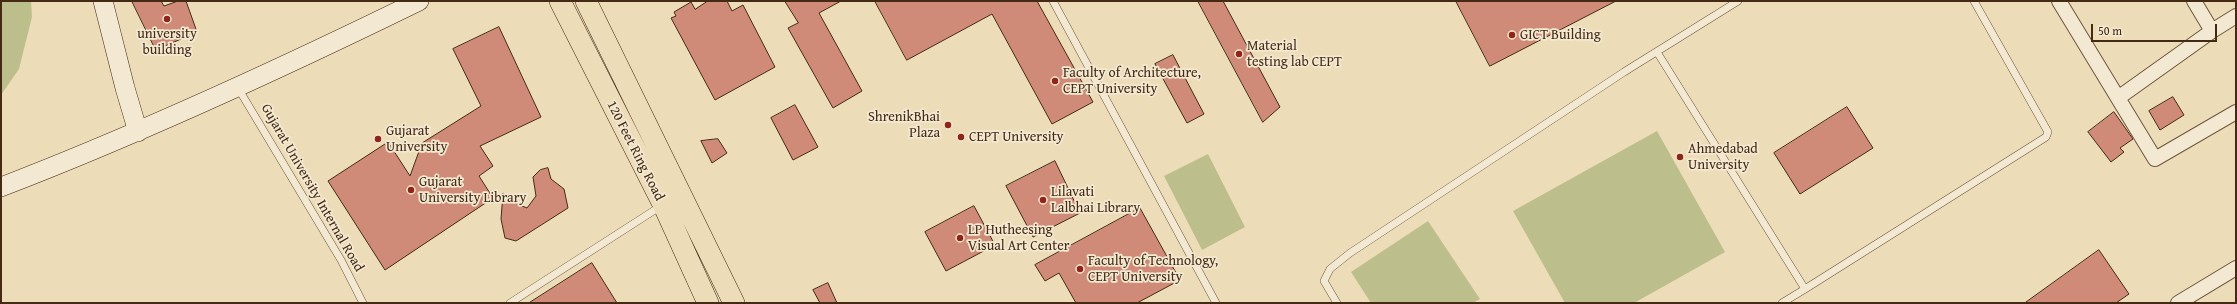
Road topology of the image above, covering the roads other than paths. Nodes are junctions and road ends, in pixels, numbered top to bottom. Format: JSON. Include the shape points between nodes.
{"nodes":[{"id":1,"x":103,"y":1,"type":"edge"},
{"id":2,"x":419,"y":1,"type":"edge"},
{"id":3,"x":560,"y":1,"type":"edge"},
{"id":4,"x":586,"y":1,"type":"edge"},
{"id":5,"x":1053,"y":1,"type":"edge"},
{"id":6,"x":1738,"y":1,"type":"edge"},
{"id":7,"x":1974,"y":1,"type":"edge"},
{"id":8,"x":2059,"y":1,"type":"edge"},
{"id":9,"x":2194,"y":1,"type":"edge"},
{"id":10,"x":2236,"y":16,"type":"edge"},
{"id":11,"x":2212,"y":31,"type":"junction"},
{"id":12,"x":1656,"y":52,"type":"junction"},
{"id":13,"x":238,"y":87,"type":"junction"},
{"id":14,"x":2118,"y":98,"type":"junction"},
{"id":15,"x":2236,"y":112,"type":"edge"},
{"id":16,"x":138,"y":132,"type":"junction"},
{"id":17,"x":1,"y":187,"type":"edge"},
{"id":18,"x":663,"y":204,"type":"junction"},
{"id":19,"x":2236,"y":268,"type":"edge"},
{"id":20,"x":1805,"y":289,"type":"junction"},
{"id":21,"x":363,"y":303,"type":"edge"},
{"id":22,"x":510,"y":303,"type":"edge"},
{"id":23,"x":708,"y":303,"type":"edge"},
{"id":24,"x":734,"y":303,"type":"edge"},
{"id":25,"x":1216,"y":303,"type":"edge"},
{"id":26,"x":1337,"y":303,"type":"edge"},
{"id":27,"x":1782,"y":303,"type":"edge"},
{"id":28,"x":2178,"y":303,"type":"edge"}],
"edges":[{"from":1,"to":16,"type":"street"},
{"from":2,"to":13,"type":"street"},
{"from":3,"to":18,"type":"main road","name":"120 Feet Ring Road"},
{"from":4,"to":24,"type":"main road","name":"120 Feet Ring Road"},
{"from":5,"to":25,"type":"lane"},
{"from":6,"to":12,"type":"lane"},
{"from":7,"to":20,"type":"lane","via":[[2048,132],[2046,137]]},
{"from":8,"to":14,"type":"street"},
{"from":9,"to":11,"type":"street"},
{"from":10,"to":11,"type":"street"},
{"from":11,"to":14,"type":"street"},
{"from":12,"to":20,"type":"lane"},
{"from":12,"to":26,"type":"lane","via":[[1456,182],[1330,269],[1324,281]]},
{"from":13,"to":16,"type":"street"},
{"from":13,"to":21,"type":"lane","name":"Gujarat University Internal Road","via":[[341,260]]},
{"from":14,"to":15,"type":"street","via":[[2155,159]]},
{"from":16,"to":17,"type":"street"},
{"from":18,"to":22,"type":"lane"},
{"from":18,"to":23,"type":"main road","name":"120 Feet Ring Road"},
{"from":19,"to":28,"type":"street"},
{"from":20,"to":27,"type":"lane"}]}
